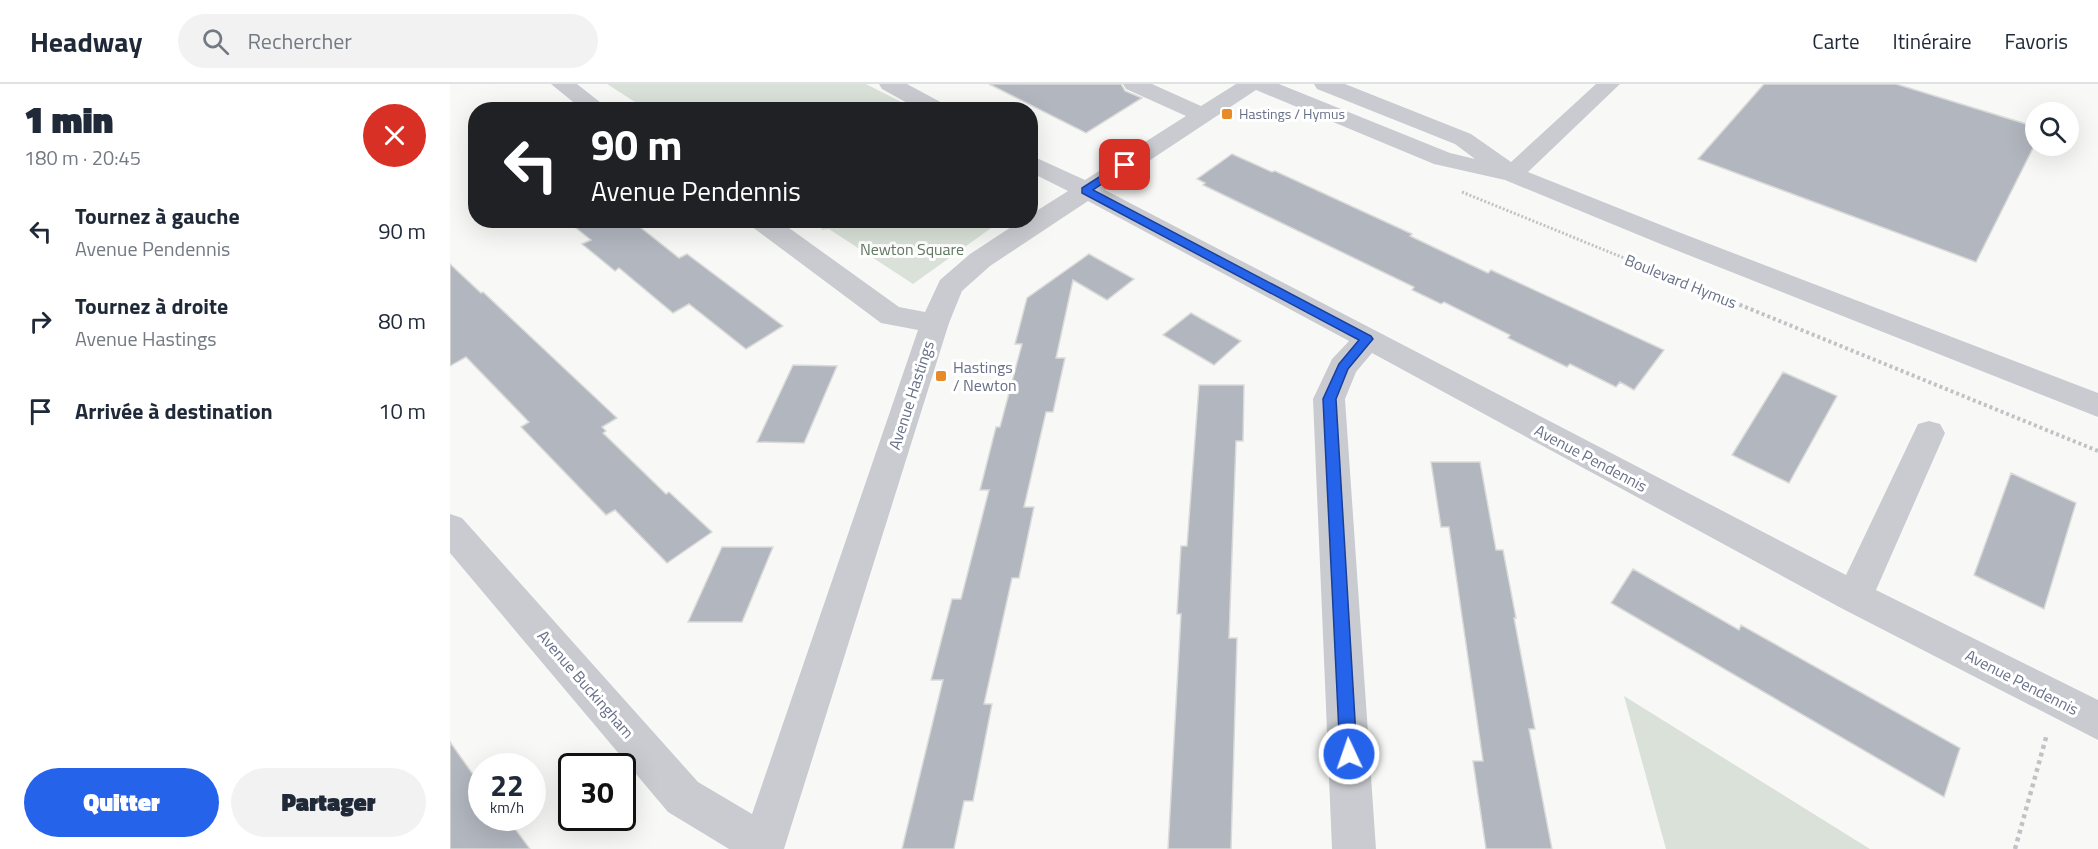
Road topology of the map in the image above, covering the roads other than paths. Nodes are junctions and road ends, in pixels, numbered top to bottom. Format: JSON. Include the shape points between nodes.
{"nodes":[{"id":1,"x":562,"y":84,"type":"edge"},
{"id":2,"x":890,"y":84,"type":"edge"},
{"id":3,"x":1134,"y":84,"type":"edge"},
{"id":4,"x":1251,"y":84,"type":"edge"},
{"id":5,"x":1260,"y":84,"type":"edge"},
{"id":6,"x":1325,"y":84,"type":"edge"},
{"id":7,"x":1609,"y":84,"type":"edge"},
{"id":8,"x":588,"y":102,"type":"edge"},
{"id":9,"x":923,"y":102,"type":"edge"},
{"id":10,"x":1202,"y":115,"type":"junction"},
{"id":11,"x":1038,"y":166,"type":"edge"},
{"id":12,"x":1512,"y":174,"type":"junction"},
{"id":13,"x":1086,"y":190,"type":"junction"},
{"id":14,"x":1038,"y":222,"type":"edge"},
{"id":15,"x":771,"y":228,"type":"edge"},
{"id":16,"x":1028,"y":228,"type":"edge"},
{"id":17,"x":935,"y":323,"type":"junction"},
{"id":18,"x":1367,"y":339,"type":"junction"},
{"id":19,"x":2098,"y":405,"type":"edge"},
{"id":20,"x":1929,"y":433,"type":"dead end"},
{"id":21,"x":450,"y":528,"type":"edge"},
{"id":22,"x":1854,"y":597,"type":"junction"},
{"id":23,"x":2098,"y":720,"type":"edge"},
{"id":24,"x":763,"y":847,"type":"edge"},
{"id":25,"x":1354,"y":849,"type":"edge"}],
"edges":[{"from":1,"to":8,"type":"street"},
{"from":2,"to":9,"type":"street"},
{"from":3,"to":10,"type":"street"},
{"from":4,"to":10,"type":"street","name":"Avenue Hastings"},
{"from":5,"to":12,"type":"street","via":[[1443,159]]},
{"from":6,"to":12,"type":"street","via":[[1463,139]]},
{"from":7,"to":12,"type":"street"},
{"from":10,"to":13,"type":"street","name":"Avenue Hastings"},
{"from":11,"to":13,"type":"street","name":"Avenue Pendennis"},
{"from":12,"to":19,"type":"street"},
{"from":13,"to":14,"type":"street","name":"Avenue Hastings"},
{"from":13,"to":18,"type":"street","name":"Avenue Pendennis"},
{"from":15,"to":17,"type":"street","via":[[891,316]]},
{"from":16,"to":17,"type":"street","name":"Avenue Hastings","via":[[980,260],[950,287]]},
{"from":17,"to":24,"type":"street","name":"Avenue Hastings"},
{"from":18,"to":22,"type":"street","name":"Avenue Pendennis"},
{"from":18,"to":25,"type":"street","via":[[1343,367],[1329,399]]},
{"from":20,"to":22,"type":"street"},
{"from":21,"to":24,"type":"street","name":"Avenue Buckingham","via":[[683,797]]},
{"from":22,"to":23,"type":"street","name":"Avenue Pendennis"}]}
